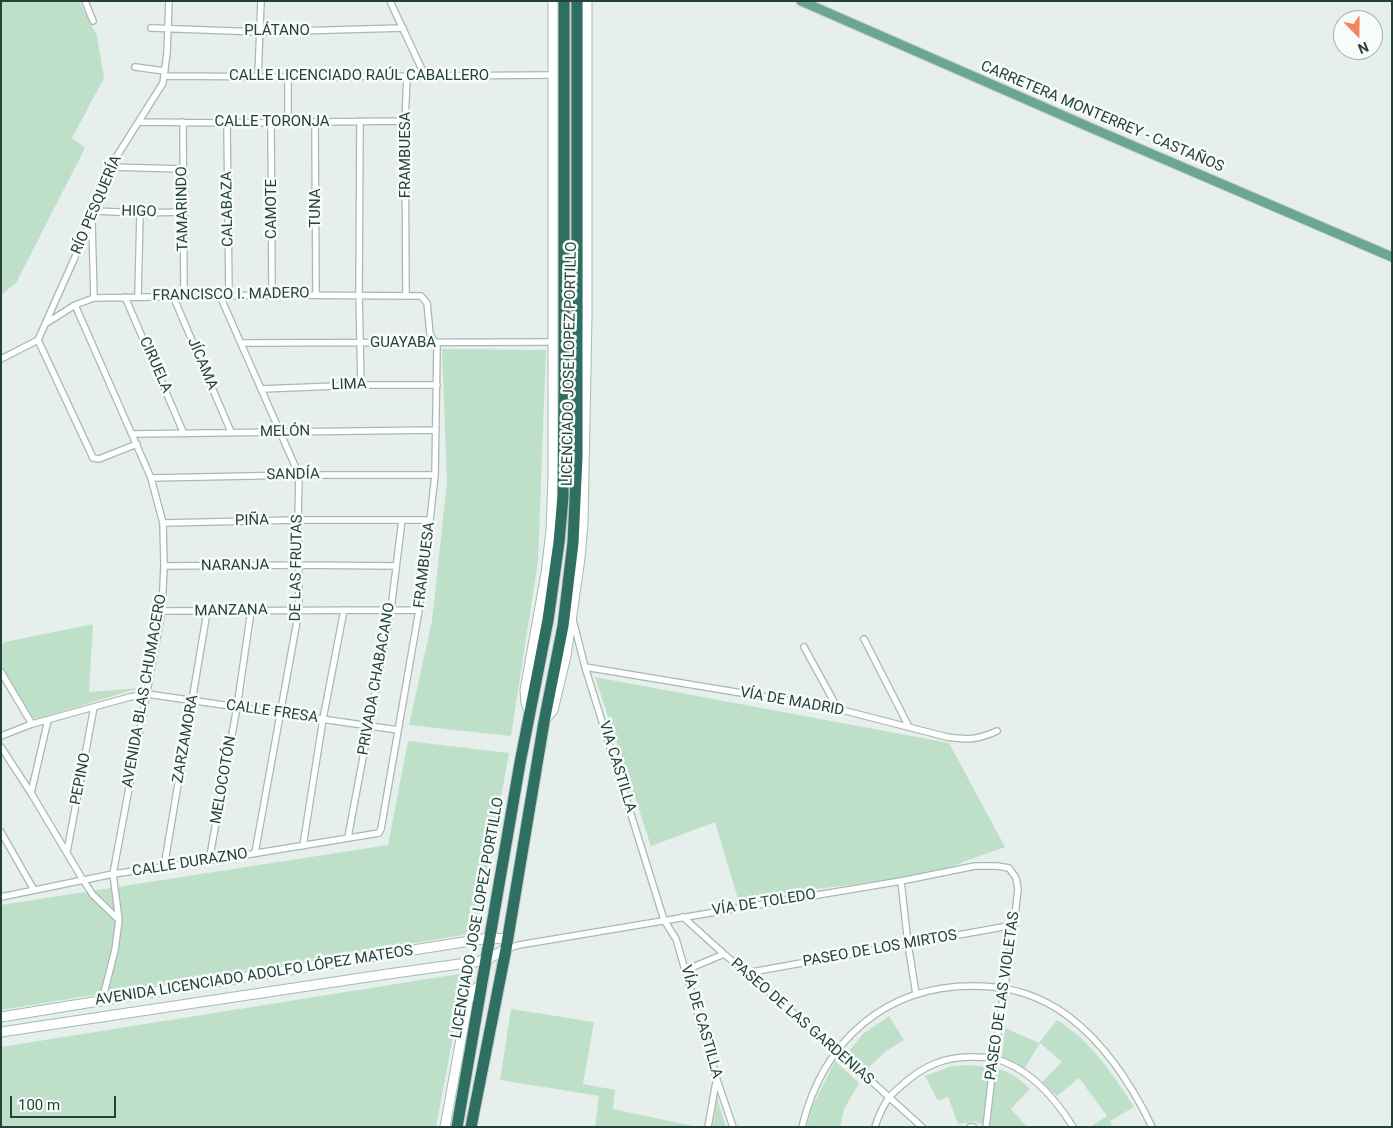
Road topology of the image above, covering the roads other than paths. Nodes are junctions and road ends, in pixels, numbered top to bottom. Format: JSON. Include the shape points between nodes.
{"nodes":[{"id":1,"x":85,"y":1,"type":"edge"},
{"id":2,"x":169,"y":1,"type":"edge"},
{"id":3,"x":261,"y":1,"type":"edge"},
{"id":4,"x":390,"y":1,"type":"edge"},
{"id":5,"x":553,"y":1,"type":"edge"},
{"id":6,"x":564,"y":1,"type":"edge"},
{"id":7,"x":577,"y":1,"type":"edge"},
{"id":8,"x":587,"y":1,"type":"edge"},
{"id":9,"x":801,"y":1,"type":"edge"},
{"id":10,"x":93,"y":21,"type":"dead end"},
{"id":11,"x":150,"y":28,"type":"dead end"},
{"id":12,"x":403,"y":28,"type":"junction"},
{"id":13,"x":169,"y":29,"type":"junction"},
{"id":14,"x":260,"y":32,"type":"junction"},
{"id":15,"x":135,"y":67,"type":"dead end"},
{"id":16,"x":165,"y":73,"type":"junction"},
{"id":17,"x":553,"y":75,"type":"junction"},
{"id":18,"x":425,"y":76,"type":"junction"},
{"id":19,"x":258,"y":77,"type":"junction"},
{"id":20,"x":288,"y":77,"type":"junction"},
{"id":21,"x":407,"y":77,"type":"junction"},
{"id":22,"x":360,"y":121,"type":"junction"},
{"id":23,"x":405,"y":121,"type":"junction"},
{"id":24,"x":139,"y":122,"type":"junction"},
{"id":25,"x":183,"y":122,"type":"junction"},
{"id":26,"x":288,"y":122,"type":"junction"},
{"id":27,"x":315,"y":122,"type":"junction"},
{"id":28,"x":226,"y":123,"type":"junction"},
{"id":29,"x":271,"y":123,"type":"junction"},
{"id":30,"x":110,"y":167,"type":"junction"},
{"id":31,"x":182,"y":170,"type":"junction"},
{"id":32,"x":95,"y":211,"type":"junction"},
{"id":33,"x":183,"y":212,"type":"junction"},
{"id":34,"x":140,"y":213,"type":"junction"},
{"id":35,"x":92,"y":221,"type":"junction"},
{"id":36,"x":570,"y":224,"type":"junction"},
{"id":37,"x":1392,"y":257,"type":"edge"},
{"id":38,"x":316,"y":294,"type":"junction"},
{"id":39,"x":359,"y":294,"type":"junction"},
{"id":40,"x":406,"y":294,"type":"junction"},
{"id":41,"x":272,"y":295,"type":"junction"},
{"id":42,"x":138,"y":296,"type":"junction"},
{"id":43,"x":173,"y":296,"type":"junction"},
{"id":44,"x":184,"y":296,"type":"junction"},
{"id":45,"x":220,"y":296,"type":"junction"},
{"id":46,"x":229,"y":296,"type":"junction"},
{"id":47,"x":125,"y":297,"type":"junction"},
{"id":48,"x":424,"y":297,"type":"joint"},
{"id":49,"x":94,"y":298,"type":"junction"},
{"id":50,"x":75,"y":305,"type":"junction"},
{"id":51,"x":45,"y":324,"type":"junction"},
{"id":52,"x":38,"y":340,"type":"junction"},
{"id":53,"x":559,"y":342,"type":"junction"},
{"id":54,"x":242,"y":343,"type":"junction"},
{"id":55,"x":361,"y":343,"type":"junction"},
{"id":56,"x":436,"y":343,"type":"junction"},
{"id":57,"x":1,"y":359,"type":"edge"},
{"id":58,"x":361,"y":385,"type":"junction"},
{"id":59,"x":437,"y":385,"type":"junction"},
{"id":60,"x":261,"y":389,"type":"junction"},
{"id":61,"x":436,"y":430,"type":"junction"},
{"id":62,"x":231,"y":432,"type":"junction"},
{"id":63,"x":281,"y":432,"type":"junction"},
{"id":64,"x":133,"y":434,"type":"junction"},
{"id":65,"x":184,"y":434,"type":"junction"},
{"id":66,"x":137,"y":444,"type":"junction"},
{"id":67,"x":299,"y":474,"type":"junction"},
{"id":68,"x":435,"y":475,"type":"junction"},
{"id":69,"x":151,"y":478,"type":"junction"},
{"id":70,"x":298,"y":520,"type":"junction"},
{"id":71,"x":402,"y":520,"type":"junction"},
{"id":72,"x":430,"y":520,"type":"junction"},
{"id":73,"x":163,"y":523,"type":"junction"},
{"id":74,"x":298,"y":565,"type":"junction"},
{"id":75,"x":164,"y":566,"type":"junction"},
{"id":76,"x":396,"y":566,"type":"junction"},
{"id":77,"x":391,"y":609,"type":"junction"},
{"id":78,"x":299,"y":610,"type":"junction"},
{"id":79,"x":344,"y":610,"type":"junction"},
{"id":80,"x":419,"y":610,"type":"junction"},
{"id":81,"x":162,"y":611,"type":"junction"},
{"id":82,"x":251,"y":611,"type":"junction"},
{"id":83,"x":207,"y":612,"type":"junction"},
{"id":84,"x":572,"y":615,"type":"junction"},
{"id":85,"x":864,"y":639,"type":"dead end"},
{"id":86,"x":804,"y":647,"type":"dead end"},
{"id":87,"x":585,"y":667,"type":"junction"},
{"id":88,"x":1,"y":672,"type":"edge"},
{"id":89,"x":4,"y":683,"type":"edge"},
{"id":90,"x":146,"y":694,"type":"junction"},
{"id":91,"x":192,"y":701,"type":"junction"},
{"id":92,"x":94,"y":706,"type":"junction"},
{"id":93,"x":237,"y":707,"type":"junction"},
{"id":94,"x":838,"y":709,"type":"junction"},
{"id":95,"x":280,"y":712,"type":"junction"},
{"id":96,"x":323,"y":719,"type":"junction"},
{"id":97,"x":48,"y":720,"type":"junction"},
{"id":98,"x":544,"y":722,"type":"junction"},
{"id":99,"x":32,"y":724,"type":"junction"},
{"id":100,"x":369,"y":726,"type":"junction"},
{"id":101,"x":909,"y":727,"type":"junction"},
{"id":102,"x":398,"y":730,"type":"junction"},
{"id":103,"x":996,"y":731,"type":"dead end"},
{"id":104,"x":1,"y":736,"type":"edge"},
{"id":105,"x":1,"y":747,"type":"edge"},
{"id":106,"x":31,"y":792,"type":"junction"},
{"id":107,"x":1,"y":832,"type":"edge"},
{"id":108,"x":379,"y":833,"type":"joint"},
{"id":109,"x":348,"y":837,"type":"junction"},
{"id":110,"x":303,"y":846,"type":"junction"},
{"id":111,"x":67,"y":852,"type":"junction"},
{"id":112,"x":255,"y":853,"type":"junction"},
{"id":113,"x":209,"y":861,"type":"junction"},
{"id":114,"x":164,"y":867,"type":"junction"},
{"id":115,"x":1009,"y":868,"type":"joint"},
{"id":116,"x":113,"y":874,"type":"junction"},
{"id":117,"x":83,"y":880,"type":"junction"},
{"id":118,"x":901,"y":881,"type":"junction"},
{"id":119,"x":34,"y":890,"type":"junction"},
{"id":120,"x":1,"y":897,"type":"edge"},
{"id":121,"x":683,"y":917,"type":"junction"},
{"id":122,"x":119,"y":920,"type":"junction"},
{"id":123,"x":664,"y":920,"type":"junction"},
{"id":124,"x":1014,"y":925,"type":"junction"},
{"id":125,"x":489,"y":938,"type":"junction"},
{"id":126,"x":507,"y":944,"type":"junction"},
{"id":127,"x":908,"y":944,"type":"junction"},
{"id":128,"x":519,"y":945,"type":"junction"},
{"id":129,"x":724,"y":954,"type":"junction"},
{"id":130,"x":486,"y":960,"type":"junction"},
{"id":131,"x":686,"y":970,"type":"junction"},
{"id":132,"x":746,"y":973,"type":"junction"},
{"id":133,"x":483,"y":984,"type":"junction"},
{"id":134,"x":1005,"y":987,"type":"junction"},
{"id":135,"x":916,"y":994,"type":"junction"},
{"id":136,"x":102,"y":1001,"type":"junction"},
{"id":137,"x":1,"y":1017,"type":"edge"},
{"id":138,"x":1,"y":1032,"type":"edge"},
{"id":139,"x":837,"y":1050,"type":"junction"},
{"id":140,"x":994,"y":1058,"type":"junction"},
{"id":141,"x":717,"y":1080,"type":"junction"},
{"id":142,"x":889,"y":1097,"type":"junction"},
{"id":143,"x":445,"y":1127,"type":"edge"},
{"id":144,"x":457,"y":1127,"type":"edge"},
{"id":145,"x":471,"y":1127,"type":"edge"},
{"id":146,"x":708,"y":1127,"type":"edge"},
{"id":147,"x":733,"y":1127,"type":"edge"},
{"id":148,"x":802,"y":1127,"type":"edge"},
{"id":149,"x":874,"y":1127,"type":"edge"},
{"id":150,"x":922,"y":1127,"type":"edge"},
{"id":151,"x":986,"y":1127,"type":"edge"},
{"id":152,"x":1073,"y":1127,"type":"edge"},
{"id":153,"x":1152,"y":1127,"type":"edge"}],
"edges":[{"from":1,"to":10,"type":"street"},
{"from":2,"to":13,"type":"street"},
{"from":3,"to":14,"type":"street"},
{"from":4,"to":12,"type":"street"},
{"from":5,"to":17,"type":"street","name":"LICENCIADO JOSE LOPEZ PORTILLO"},
{"from":6,"to":36,"type":"highway","name":"LICENCIADO JOSE LOPEZ PORTILLO"},
{"from":7,"to":36,"type":"highway","name":"LICENCIADO JOSE LOPEZ PORTILLO"},
{"from":8,"to":84,"type":"street","name":"LICENCIADO JOSE LOPEZ PORTILLO","via":[[585,457],[580,558]]},
{"from":9,"to":37,"type":"main road","name":"CARRETERA MONTERREY - CASTAÑOS"},
{"from":11,"to":13,"type":"street","name":"PLÁTANO"},
{"from":12,"to":14,"type":"street","name":"PLÁTANO"},
{"from":12,"to":18,"type":"street"},
{"from":13,"to":14,"type":"street","name":"PLÁTANO"},
{"from":13,"to":16,"type":"street"},
{"from":14,"to":19,"type":"street"},
{"from":15,"to":16,"type":"street","name":"CALLE LICENCIADO RAÚL CABALLERO"},
{"from":16,"to":19,"type":"street","name":"CALLE LICENCIADO RAÚL CABALLERO"},
{"from":16,"to":24,"type":"street","name":"RÍO PESQUERÍA","via":[[161,88]]},
{"from":17,"to":18,"type":"street","name":"CALLE LICENCIADO RAÚL CABALLERO"},
{"from":17,"to":53,"type":"street","name":"LICENCIADO JOSE LOPEZ PORTILLO"},
{"from":18,"to":21,"type":"street","name":"CALLE LICENCIADO RAÚL CABALLERO"},
{"from":19,"to":20,"type":"street","name":"CALLE LICENCIADO RAÚL CABALLERO"},
{"from":20,"to":21,"type":"street","name":"CALLE LICENCIADO RAÚL CABALLERO"},
{"from":20,"to":26,"type":"street"},
{"from":21,"to":23,"type":"street","name":"FRAMBUESA"},
{"from":22,"to":23,"type":"street","name":"CALLE TORONJA"},
{"from":22,"to":27,"type":"street","name":"CALLE TORONJA"},
{"from":22,"to":39,"type":"street"},
{"from":23,"to":40,"type":"street","name":"FRAMBUESA"},
{"from":24,"to":25,"type":"street","name":"CALLE TORONJA"},
{"from":24,"to":30,"type":"street","name":"RÍO PESQUERÍA"},
{"from":25,"to":28,"type":"street","name":"CALLE TORONJA"},
{"from":25,"to":31,"type":"street","name":"TAMARINDO"},
{"from":26,"to":27,"type":"street","name":"CALLE TORONJA"},
{"from":26,"to":29,"type":"street","name":"CALLE TORONJA"},
{"from":27,"to":38,"type":"street","name":"TUNA"},
{"from":28,"to":29,"type":"street","name":"CALLE TORONJA"},
{"from":28,"to":46,"type":"street","name":"CALABAZA"},
{"from":29,"to":41,"type":"street","name":"CAMOTE"},
{"from":30,"to":31,"type":"street"},
{"from":30,"to":32,"type":"street","name":"RÍO PESQUERÍA"},
{"from":31,"to":33,"type":"street","name":"TAMARINDO"},
{"from":32,"to":34,"type":"street","name":"HIGO"},
{"from":32,"to":35,"type":"street","name":"RÍO PESQUERÍA"},
{"from":33,"to":34,"type":"street","name":"HIGO"},
{"from":33,"to":44,"type":"street","name":"TAMARINDO"},
{"from":34,"to":42,"type":"street"},
{"from":35,"to":49,"type":"street"},
{"from":35,"to":51,"type":"street","name":"RÍO PESQUERÍA"},
{"from":36,"to":53,"type":"highway","name":"LICENCIADO JOSE LOPEZ PORTILLO"},
{"from":36,"to":98,"type":"highway","name":"LICENCIADO JOSE LOPEZ PORTILLO","via":[[577,438],[573,543],[563,626]]},
{"from":38,"to":39,"type":"street","name":"FRANCISCO I. MADERO"},
{"from":38,"to":41,"type":"street","name":"FRANCISCO I. MADERO"},
{"from":39,"to":40,"type":"street","name":"FRANCISCO I. MADERO"},
{"from":39,"to":55,"type":"street"},
{"from":40,"to":48,"type":"street","name":"FRANCISCO I. MADERO"},
{"from":41,"to":46,"type":"street","name":"FRANCISCO I. MADERO"},
{"from":42,"to":43,"type":"street","name":"FRANCISCO I. MADERO"},
{"from":42,"to":47,"type":"street","name":"FRANCISCO I. MADERO"},
{"from":43,"to":44,"type":"street","name":"FRANCISCO I. MADERO"},
{"from":43,"to":62,"type":"street","name":"JÍCAMA"},
{"from":44,"to":45,"type":"street","name":"FRANCISCO I. MADERO"},
{"from":45,"to":46,"type":"street","name":"FRANCISCO I. MADERO"},
{"from":45,"to":54,"type":"street","name":"DE LAS FRUTAS"},
{"from":47,"to":49,"type":"street","name":"FRANCISCO I. MADERO"},
{"from":47,"to":65,"type":"street","name":"CIRUELA"},
{"from":48,"to":56,"type":"street","name":"FRAMBUESA","via":[[430,334]]},
{"from":49,"to":50,"type":"street","name":"FRANCISCO I. MADERO"},
{"from":50,"to":51,"type":"street","name":"FRANCISCO I. MADERO"},
{"from":50,"to":64,"type":"street","name":"AVENIDA BLAS CHUMACERO"},
{"from":51,"to":52,"type":"street","name":"RÍO PESQUERÍA"},
{"from":52,"to":57,"type":"street"},
{"from":52,"to":66,"type":"street","via":[[93,458],[99,459]]},
{"from":53,"to":56,"type":"street","name":"GUAYABA"},
{"from":53,"to":125,"type":"highway","name":"LICENCIADO JOSE LOPEZ PORTILLO","via":[[563,497],[559,542],[548,620]]},
{"from":54,"to":55,"type":"street","name":"GUAYABA"},
{"from":54,"to":60,"type":"street","name":"DE LAS FRUTAS"},
{"from":55,"to":56,"type":"street","name":"GUAYABA"},
{"from":55,"to":58,"type":"street"},
{"from":56,"to":59,"type":"street","name":"FRAMBUESA"},
{"from":58,"to":59,"type":"street","name":"LIMA"},
{"from":58,"to":60,"type":"street","name":"LIMA"},
{"from":59,"to":61,"type":"street","name":"FRAMBUESA"},
{"from":60,"to":63,"type":"street","name":"DE LAS FRUTAS"},
{"from":61,"to":63,"type":"street","name":"MELÓN"},
{"from":61,"to":68,"type":"street","name":"FRAMBUESA"},
{"from":62,"to":63,"type":"street","name":"MELÓN"},
{"from":62,"to":65,"type":"street","name":"MELÓN"},
{"from":63,"to":67,"type":"street","name":"DE LAS FRUTAS"},
{"from":64,"to":65,"type":"street","name":"MELÓN"},
{"from":64,"to":66,"type":"street","name":"AVENIDA BLAS CHUMACERO"},
{"from":66,"to":69,"type":"street","name":"AVENIDA BLAS CHUMACERO"},
{"from":67,"to":68,"type":"street","name":"SANDÍA"},
{"from":67,"to":69,"type":"street","name":"SANDÍA"},
{"from":67,"to":70,"type":"street","name":"DE LAS FRUTAS"},
{"from":68,"to":72,"type":"street","name":"FRAMBUESA"},
{"from":69,"to":73,"type":"street","name":"AVENIDA BLAS CHUMACERO"},
{"from":70,"to":71,"type":"street","name":"PIÑA"},
{"from":70,"to":73,"type":"street","name":"PIÑA"},
{"from":70,"to":74,"type":"street","name":"DE LAS FRUTAS"},
{"from":71,"to":72,"type":"street","name":"PIÑA"},
{"from":71,"to":76,"type":"street","name":"PRIVADA CHABACANO"},
{"from":72,"to":80,"type":"street","name":"FRAMBUESA"},
{"from":73,"to":75,"type":"street","name":"AVENIDA BLAS CHUMACERO"},
{"from":74,"to":75,"type":"street","name":"NARANJA"},
{"from":74,"to":76,"type":"street","name":"NARANJA"},
{"from":74,"to":78,"type":"street","name":"DE LAS FRUTAS"},
{"from":75,"to":81,"type":"street","name":"AVENIDA BLAS CHUMACERO"},
{"from":76,"to":77,"type":"street","name":"PRIVADA CHABACANO"},
{"from":77,"to":79,"type":"street","name":"MANZANA"},
{"from":77,"to":80,"type":"street","name":"MANZANA"},
{"from":77,"to":100,"type":"street","name":"PRIVADA CHABACANO"},
{"from":78,"to":79,"type":"street","name":"MANZANA"},
{"from":78,"to":82,"type":"street","name":"MANZANA"},
{"from":78,"to":95,"type":"street","name":"DE LAS FRUTAS"},
{"from":79,"to":96,"type":"street"},
{"from":80,"to":102,"type":"street","name":"FRAMBUESA"},
{"from":81,"to":83,"type":"street","name":"MANZANA"},
{"from":81,"to":90,"type":"street","name":"AVENIDA BLAS CHUMACERO"},
{"from":82,"to":83,"type":"street","name":"MANZANA"},
{"from":82,"to":93,"type":"street","name":"MELOCOTÓN"},
{"from":83,"to":91,"type":"street","name":"ZARZAMORA"},
{"from":84,"to":87,"type":"street","name":"VIA CASTILLA"},
{"from":84,"to":98,"type":"street","name":"LICENCIADO JOSE LOPEZ PORTILLO","via":[[556,702]]},
{"from":85,"to":101,"type":"street"},
{"from":86,"to":94,"type":"street"},
{"from":87,"to":94,"type":"street","name":"VÍA DE MADRID"},
{"from":87,"to":123,"type":"street","name":"VIA CASTILLA"},
{"from":88,"to":89,"type":"street"},
{"from":89,"to":99,"type":"street"},
{"from":90,"to":91,"type":"street","name":"CALLE FRESA"},
{"from":90,"to":92,"type":"street"},
{"from":90,"to":116,"type":"street","name":"AVENIDA BLAS CHUMACERO"},
{"from":91,"to":93,"type":"street","name":"CALLE FRESA"},
{"from":91,"to":114,"type":"street","name":"ZARZAMORA"},
{"from":92,"to":97,"type":"street"},
{"from":92,"to":111,"type":"street","name":"PEPINO"},
{"from":93,"to":95,"type":"street","name":"CALLE FRESA"},
{"from":93,"to":113,"type":"street","name":"MELOCOTÓN"},
{"from":94,"to":101,"type":"street","name":"VÍA DE MADRID"},
{"from":95,"to":96,"type":"street","name":"CALLE FRESA"},
{"from":95,"to":112,"type":"street","name":"DE LAS FRUTAS"},
{"from":96,"to":100,"type":"street","name":"CALLE FRESA"},
{"from":96,"to":110,"type":"street"},
{"from":97,"to":99,"type":"street"},
{"from":97,"to":106,"type":"street"},
{"from":98,"to":126,"type":"highway","name":"LICENCIADO JOSE LOPEZ PORTILLO"},
{"from":99,"to":104,"type":"street"},
{"from":100,"to":102,"type":"street","name":"CALLE FRESA"},
{"from":100,"to":109,"type":"street","name":"PRIVADA CHABACANO"},
{"from":101,"to":103,"type":"street","name":"VÍA DE MADRID","via":[[963,739],[980,738]]},
{"from":102,"to":108,"type":"street","name":"FRAMBUESA"},
{"from":105,"to":106,"type":"street"},
{"from":106,"to":111,"type":"street"},
{"from":107,"to":119,"type":"street"},
{"from":108,"to":109,"type":"street","name":"CALLE DURAZNO"},
{"from":109,"to":110,"type":"street","name":"CALLE DURAZNO"},
{"from":110,"to":112,"type":"street","name":"CALLE DURAZNO"},
{"from":111,"to":117,"type":"street"},
{"from":112,"to":113,"type":"street","name":"CALLE DURAZNO"},
{"from":113,"to":114,"type":"street","name":"CALLE DURAZNO"},
{"from":114,"to":116,"type":"street","name":"CALLE DURAZNO"},
{"from":115,"to":118,"type":"street","name":"VÍA DE TOLEDO","via":[[975,866]]},
{"from":115,"to":124,"type":"street","name":"PASEO DE LAS VIOLETAS","via":[[1018,889]]},
{"from":116,"to":117,"type":"street","name":"CALLE DURAZNO"},
{"from":116,"to":122,"type":"street","name":"AVENIDA BLAS CHUMACERO"},
{"from":117,"to":119,"type":"street","name":"CALLE DURAZNO"},
{"from":117,"to":122,"type":"street","via":[[93,895]]},
{"from":118,"to":121,"type":"street","name":"VÍA DE TOLEDO"},
{"from":118,"to":127,"type":"street"},
{"from":119,"to":120,"type":"street","name":"CALLE DURAZNO"},
{"from":121,"to":123,"type":"street","name":"VÍA DE TOLEDO"},
{"from":121,"to":129,"type":"street","name":"PASEO DE LAS GARDENIAS"},
{"from":122,"to":136,"type":"street","name":"AVENIDA BLAS CHUMACERO"},
{"from":123,"to":128,"type":"street","name":"VÍA DE TOLEDO"},
{"from":123,"to":131,"type":"street","name":"VÍA DE CASTILLA","via":[[676,939]]},
{"from":124,"to":127,"type":"street","name":"PASEO DE LOS MIRTOS"},
{"from":124,"to":134,"type":"street","name":"PASEO DE LAS VIOLETAS"},
{"from":125,"to":126,"type":"street","name":"AVENIDA LICENCIADO ADOLFO LÓPEZ MATEOS"},
{"from":125,"to":130,"type":"highway","name":"LICENCIADO JOSE LOPEZ PORTILLO"},
{"from":125,"to":136,"type":"street","name":"AVENIDA LICENCIADO ADOLFO LÓPEZ MATEOS"},
{"from":126,"to":128,"type":"street"},
{"from":126,"to":128,"type":"street","name":"VÍA DE TOLEDO"},
{"from":126,"to":130,"type":"street","name":"AVENIDA LICENCIADO ADOLFO LÓPEZ MATEOS"},
{"from":126,"to":145,"type":"highway","name":"LICENCIADO JOSE LOPEZ PORTILLO"},
{"from":127,"to":132,"type":"street","name":"PASEO DE LOS MIRTOS"},
{"from":127,"to":135,"type":"street"},
{"from":129,"to":131,"type":"street"},
{"from":129,"to":132,"type":"street","name":"PASEO DE LAS GARDENIAS"},
{"from":130,"to":133,"type":"highway","name":"LICENCIADO JOSE LOPEZ PORTILLO"},
{"from":130,"to":138,"type":"street","name":"AVENIDA LICENCIADO ADOLFO LÓPEZ MATEOS"},
{"from":131,"to":141,"type":"street","name":"VÍA DE CASTILLA"},
{"from":132,"to":139,"type":"street","name":"PASEO DE LAS GARDENIAS"},
{"from":133,"to":143,"type":"street","via":[[475,988],[468,1000]]},
{"from":133,"to":144,"type":"highway","name":"LICENCIADO JOSE LOPEZ PORTILLO"},
{"from":134,"to":135,"type":"street","via":[[961,986]]},
{"from":134,"to":140,"type":"street","name":"PASEO DE LAS VIOLETAS"},
{"from":134,"to":153,"type":"street","via":[[1054,1007],[1085,1032],[1129,1084]]},
{"from":135,"to":139,"type":"street","via":[[897,1001],[866,1020]]},
{"from":136,"to":137,"type":"street","name":"AVENIDA LICENCIADO ADOLFO LÓPEZ MATEOS"},
{"from":139,"to":142,"type":"street","name":"PASEO DE LAS GARDENIAS"},
{"from":139,"to":148,"type":"street","via":[[816,1085]]},
{"from":140,"to":142,"type":"street","via":[[966,1056],[938,1061],[917,1072]]},
{"from":140,"to":151,"type":"street","name":"PASEO DE LAS VIOLETAS"},
{"from":140,"to":152,"type":"street","via":[[1044,1088]]},
{"from":141,"to":146,"type":"street"},
{"from":141,"to":147,"type":"street","name":"VÍA DE CASTILLA"},
{"from":142,"to":149,"type":"street"},
{"from":142,"to":150,"type":"street","name":"PASEO DE LAS GARDENIAS"}]}
